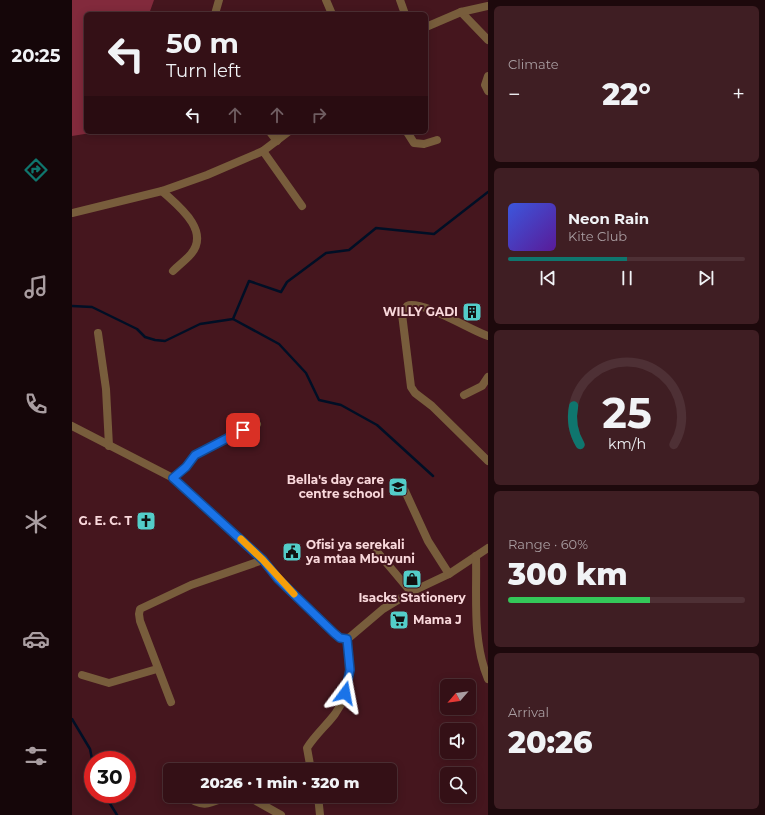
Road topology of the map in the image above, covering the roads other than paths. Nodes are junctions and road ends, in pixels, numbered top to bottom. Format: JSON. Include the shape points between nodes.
{"nodes":[{"id":1,"x":220,"y":0,"type":"edge"},
{"id":2,"x":326,"y":0,"type":"edge"},
{"id":3,"x":400,"y":0,"type":"edge"},
{"id":4,"x":488,"y":6,"type":"edge"},
{"id":5,"x":216,"y":12,"type":"edge"},
{"id":6,"x":331,"y":12,"type":"edge"},
{"id":7,"x":404,"y":12,"type":"edge"},
{"id":8,"x":461,"y":12,"type":"junction"},
{"id":9,"x":428,"y":26,"type":"edge"},
{"id":10,"x":488,"y":40,"type":"edge"},
{"id":11,"x":488,"y":76,"type":"edge"},
{"id":12,"x":488,"y":91,"type":"edge"},
{"id":13,"x":272,"y":134,"type":"edge"},
{"id":14,"x":286,"y":134,"type":"edge"},
{"id":15,"x":408,"y":134,"type":"edge"},
{"id":16,"x":437,"y":140,"type":"dead end"},
{"id":17,"x":277,"y":141,"type":"junction"},
{"id":18,"x":263,"y":151,"type":"junction"},
{"id":19,"x":162,"y":191,"type":"junction"},
{"id":20,"x":302,"y":206,"type":"dead end"},
{"id":21,"x":72,"y":213,"type":"edge"},
{"id":22,"x":173,"y":271,"type":"dead end"},
{"id":23,"x":98,"y":333,"type":"dead end"},
{"id":24,"x":488,"y":336,"type":"edge"},
{"id":25,"x":488,"y":377,"type":"edge"},
{"id":26,"x":464,"y":395,"type":"dead end"},
{"id":27,"x":257,"y":424,"type":"dead end"},
{"id":28,"x":72,"y":426,"type":"edge"},
{"id":29,"x":109,"y":446,"type":"junction"},
{"id":30,"x":488,"y":461,"type":"edge"},
{"id":31,"x":173,"y":478,"type":"junction"},
{"id":32,"x":405,"y":491,"type":"dead end"},
{"id":33,"x":374,"y":548,"type":"dead end"},
{"id":34,"x":488,"y":548,"type":"edge"},
{"id":35,"x":476,"y":556,"type":"junction"},
{"id":36,"x":263,"y":560,"type":"junction"},
{"id":37,"x":449,"y":574,"type":"junction"},
{"id":38,"x":411,"y":592,"type":"junction"},
{"id":39,"x":347,"y":639,"type":"junction"},
{"id":40,"x":157,"y":669,"type":"junction"},
{"id":41,"x":82,"y":675,"type":"dead end"},
{"id":42,"x":488,"y":679,"type":"edge"},
{"id":43,"x":171,"y":702,"type":"dead end"},
{"id":44,"x":310,"y":763,"type":"edge"},
{"id":45,"x":195,"y":803,"type":"edge"},
{"id":46,"x":211,"y":803,"type":"edge"},
{"id":47,"x":259,"y":803,"type":"edge"},
{"id":48,"x":319,"y":803,"type":"edge"},
{"id":49,"x":280,"y":815,"type":"edge"},
{"id":50,"x":320,"y":815,"type":"edge"}],
"edges":[{"from":1,"to":5,"type":"street"},
{"from":2,"to":6,"type":"street"},
{"from":3,"to":7,"type":"street"},
{"from":4,"to":8,"type":"street"},
{"from":8,"to":9,"type":"street"},
{"from":8,"to":10,"type":"street"},
{"from":11,"to":12,"type":"street","via":[[485,86]]},
{"from":13,"to":17,"type":"street"},
{"from":14,"to":17,"type":"street"},
{"from":15,"to":16,"type":"street","via":[[414,142],[424,144]]},
{"from":17,"to":18,"type":"street"},
{"from":18,"to":19,"type":"street"},
{"from":18,"to":20,"type":"street"},
{"from":19,"to":21,"type":"street"},
{"from":19,"to":22,"type":"street","via":[[186,212],[194,224],[196,233],[193,253]]},
{"from":23,"to":29,"type":"street","via":[[106,389]]},
{"from":24,"to":30,"type":"street","via":[[418,304],[406,306],[402,314],[411,387]]},
{"from":25,"to":26,"type":"street","via":[[484,384]]},
{"from":27,"to":31,"type":"street","via":[[195,455]]},
{"from":28,"to":29,"type":"street"},
{"from":29,"to":31,"type":"street"},
{"from":31,"to":36,"type":"street"},
{"from":32,"to":37,"type":"street","via":[[428,541]]},
{"from":33,"to":38,"type":"street"},
{"from":34,"to":35,"type":"street"},
{"from":35,"to":37,"type":"street"},
{"from":35,"to":42,"type":"street","via":[[479,644]]},
{"from":36,"to":39,"type":"street","via":[[278,579],[334,633],[340,638]]},
{"from":36,"to":40,"type":"street","via":[[191,585],[140,609],[140,621]]},
{"from":37,"to":38,"type":"street"},
{"from":38,"to":39,"type":"street","via":[[383,609]]},
{"from":39,"to":44,"type":"street","via":[[350,670],[345,693],[335,714],[307,748]]},
{"from":40,"to":41,"type":"street","via":[[109,683]]},
{"from":40,"to":43,"type":"street"},
{"from":45,"to":46,"type":"street"},
{"from":47,"to":49,"type":"street"},
{"from":48,"to":50,"type":"street"}]}
